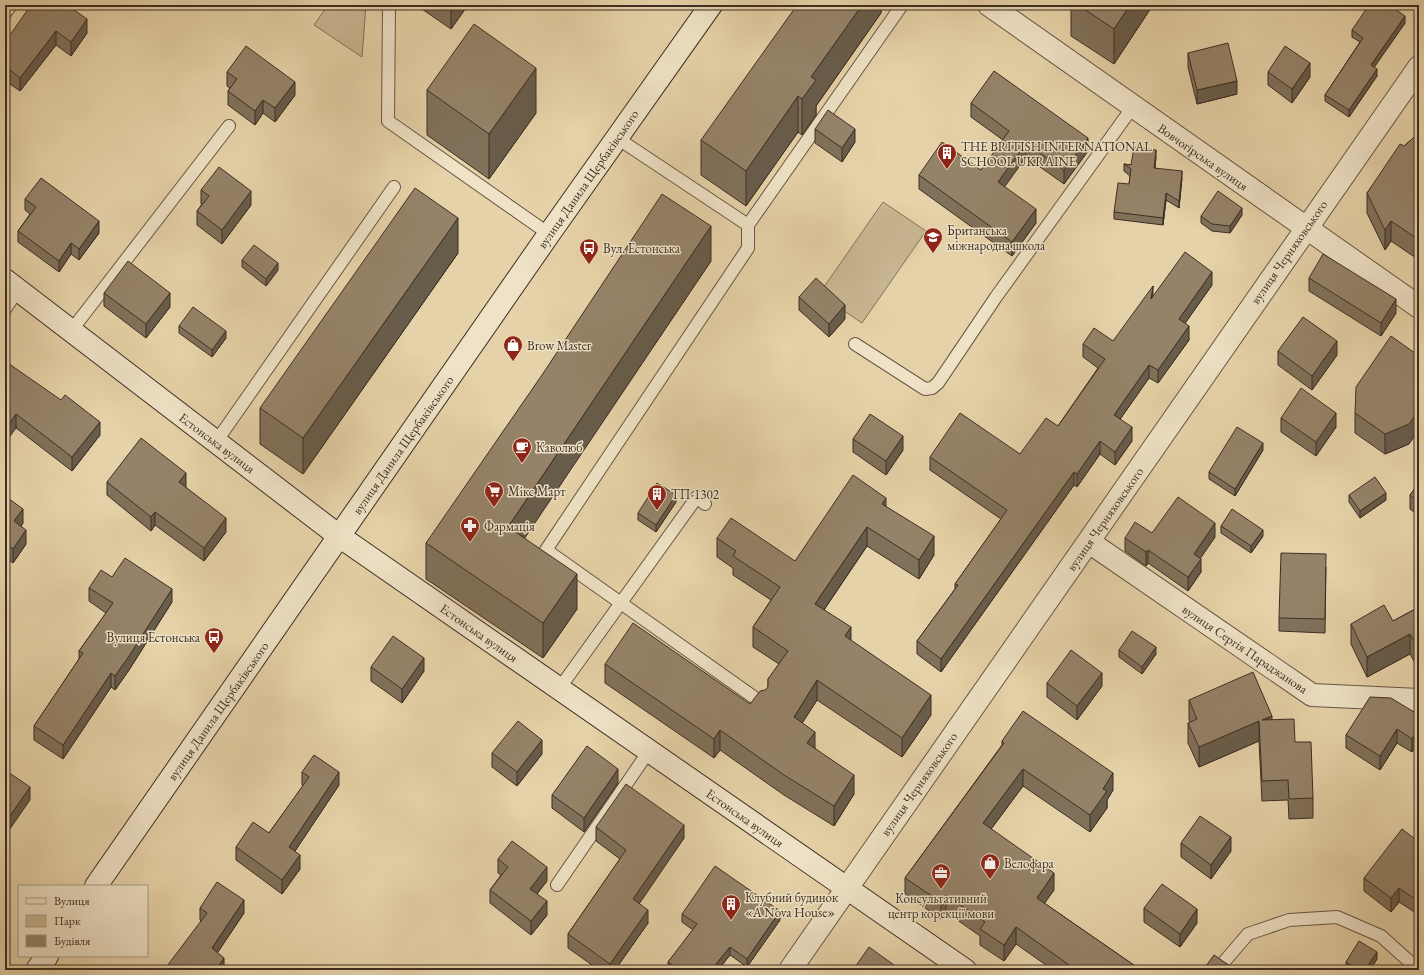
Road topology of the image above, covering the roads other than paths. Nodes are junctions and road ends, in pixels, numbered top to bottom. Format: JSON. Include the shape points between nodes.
{"nodes":[{"id":1,"x":11,"y":5,"type":"edge"},
{"id":2,"x":389,"y":5,"type":"edge"},
{"id":3,"x":711,"y":5,"type":"edge"},
{"id":4,"x":902,"y":5,"type":"edge"},
{"id":5,"x":989,"y":5,"type":"edge"},
{"id":6,"x":5,"y":13,"type":"edge"},
{"id":7,"x":1419,"y":67,"type":"edge"},
{"id":8,"x":1132,"y":108,"type":"junction"},
{"id":9,"x":229,"y":126,"type":"dead end"},
{"id":10,"x":618,"y":138,"type":"junction"},
{"id":11,"x":394,"y":187,"type":"dead end"},
{"id":12,"x":748,"y":225,"type":"junction"},
{"id":13,"x":1306,"y":228,"type":"junction"},
{"id":14,"x":549,"y":234,"type":"junction"},
{"id":15,"x":12,"y":285,"type":"edge"},
{"id":16,"x":1419,"y":307,"type":"edge"},
{"id":17,"x":5,"y":308,"type":"edge"},
{"id":18,"x":70,"y":331,"type":"junction"},
{"id":19,"x":855,"y":344,"type":"dead end"},
{"id":20,"x":216,"y":442,"type":"junction"},
{"id":21,"x":705,"y":504,"type":"dead end"},
{"id":22,"x":339,"y":536,"type":"junction"},
{"id":23,"x":1089,"y":542,"type":"junction"},
{"id":24,"x":621,"y":603,"type":"junction"},
{"id":25,"x":559,"y":689,"type":"junction"},
{"id":26,"x":1419,"y":700,"type":"edge"},
{"id":27,"x":762,"y":703,"type":"edge"},
{"id":28,"x":648,"y":751,"type":"junction"},
{"id":29,"x":97,"y":885,"type":"edge"},
{"id":30,"x":557,"y":885,"type":"dead end"},
{"id":31,"x":847,"y":888,"type":"junction"},
{"id":32,"x":46,"y":957,"type":"edge"},
{"id":33,"x":37,"y":970,"type":"edge"},
{"id":34,"x":790,"y":970,"type":"edge"},
{"id":35,"x":965,"y":970,"type":"edge"},
{"id":36,"x":1217,"y":970,"type":"edge"},
{"id":37,"x":1415,"y":970,"type":"edge"}],
"edges":[{"from":1,"to":6,"type":"lane"},
{"from":2,"to":14,"type":"lane","via":[[388,121]]},
{"from":3,"to":10,"type":"street","name":"вулиця Данила Щербаківського"},
{"from":4,"to":12,"type":"lane"},
{"from":5,"to":8,"type":"street","name":"Вовчогірська вулиця"},
{"from":7,"to":13,"type":"street","name":"вулиця Черняховського"},
{"from":8,"to":13,"type":"street","name":"Вовчогірська вулиця"},
{"from":8,"to":19,"type":"lane","via":[[938,383],[932,388],[925,389]]},
{"from":9,"to":18,"type":"lane"},
{"from":10,"to":12,"type":"lane"},
{"from":10,"to":14,"type":"street","name":"вулиця Данила Щербаківського"},
{"from":11,"to":20,"type":"lane"},
{"from":12,"to":24,"type":"lane","via":[[748,248],[546,550]]},
{"from":13,"to":16,"type":"street","name":"Вовчогірська вулиця"},
{"from":13,"to":23,"type":"street","name":"вулиця Черняховського"},
{"from":14,"to":22,"type":"street","name":"вулиця Данила Щербаківського"},
{"from":15,"to":17,"type":"lane"},
{"from":15,"to":18,"type":"street","name":"Естонська вулиця"},
{"from":18,"to":20,"type":"street","name":"Естонська вулиця"},
{"from":20,"to":22,"type":"street","name":"Естонська вулиця"},
{"from":21,"to":24,"type":"lane","via":[[697,497]]},
{"from":22,"to":25,"type":"street","name":"Естонська вулиця"},
{"from":22,"to":29,"type":"street","name":"вулиця Данила Щербаківського"},
{"from":23,"to":26,"type":"street","name":"вулиця Сергія Параджанова","via":[[1312,695]]},
{"from":23,"to":31,"type":"street","name":"вулиця Черняховського"},
{"from":24,"to":25,"type":"lane"},
{"from":24,"to":27,"type":"lane"},
{"from":25,"to":28,"type":"street","name":"Естонська вулиця"},
{"from":28,"to":30,"type":"lane"},
{"from":28,"to":31,"type":"street","name":"Естонська вулиця"},
{"from":31,"to":34,"type":"street","name":"вулиця Черняховського"},
{"from":31,"to":35,"type":"street","name":"Естонська вулиця"},
{"from":32,"to":33,"type":"street"},
{"from":36,"to":37,"type":"lane","via":[[1248,934],[1289,920],[1337,917],[1381,936],[1412,964]]}]}
